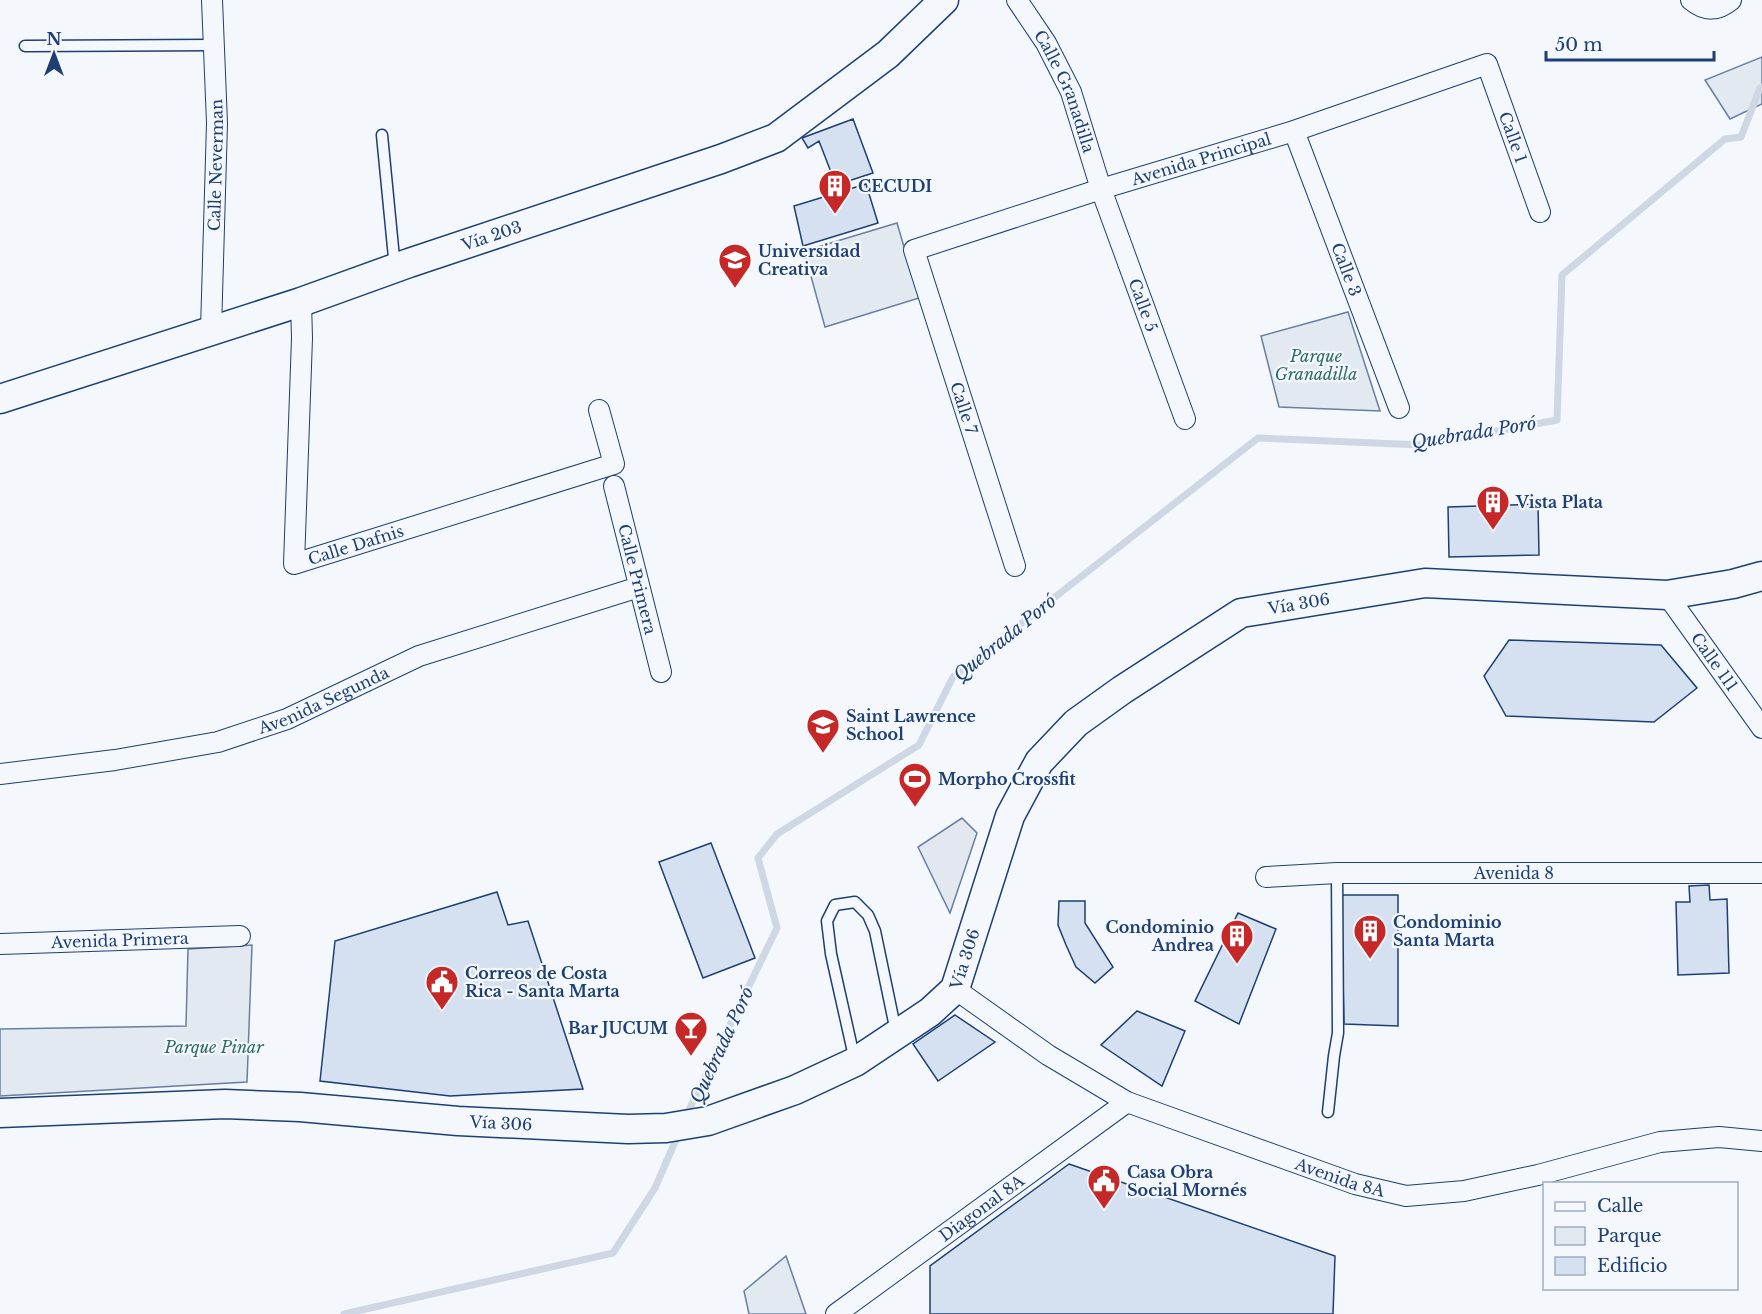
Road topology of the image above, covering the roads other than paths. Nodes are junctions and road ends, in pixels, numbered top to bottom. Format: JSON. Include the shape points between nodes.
{"nodes":[{"id":1,"x":212,"y":0,"type":"edge"},
{"id":2,"x":944,"y":0,"type":"edge"},
{"id":3,"x":1017,"y":0,"type":"edge"},
{"id":4,"x":1691,"y":0,"type":"edge"},
{"id":5,"x":1731,"y":0,"type":"edge"},
{"id":6,"x":214,"y":45,"type":"junction"},
{"id":7,"x":26,"y":46,"type":"dead end"},
{"id":8,"x":1487,"y":64,"type":"joint"},
{"id":9,"x":1294,"y":131,"type":"junction"},
{"id":10,"x":382,"y":135,"type":"dead end"},
{"id":11,"x":1101,"y":189,"type":"junction"},
{"id":12,"x":1540,"y":212,"type":"dead end"},
{"id":13,"x":914,"y":250,"type":"joint"},
{"id":14,"x":395,"y":268,"type":"junction"},
{"id":15,"x":301,"y":302,"type":"junction"},
{"id":16,"x":211,"y":330,"type":"junction"},
{"id":17,"x":0,"y":399,"type":"edge"},
{"id":18,"x":1399,"y":408,"type":"dead end"},
{"id":19,"x":598,"y":411,"type":"dead end"},
{"id":20,"x":1185,"y":419,"type":"dead end"},
{"id":21,"x":614,"y":486,"type":"dead end"},
{"id":22,"x":1015,"y":566,"type":"dead end"},
{"id":23,"x":1762,"y":576,"type":"edge"},
{"id":24,"x":639,"y":587,"type":"junction"},
{"id":25,"x":1667,"y":595,"type":"junction"},
{"id":26,"x":662,"y":672,"type":"dead end"},
{"id":27,"x":1762,"y":728,"type":"edge"},
{"id":28,"x":0,"y":774,"type":"edge"},
{"id":29,"x":1337,"y":873,"type":"junction"},
{"id":30,"x":1762,"y":873,"type":"edge"},
{"id":31,"x":1266,"y":877,"type":"dead end"},
{"id":32,"x":240,"y":936,"type":"dead end"},
{"id":33,"x":0,"y":944,"type":"edge"},
{"id":34,"x":955,"y":989,"type":"junction"},
{"id":35,"x":897,"y":1035,"type":"junction"},
{"id":36,"x":855,"y":1062,"type":"junction"},
{"id":37,"x":1127,"y":1102,"type":"junction"},
{"id":38,"x":1328,"y":1112,"type":"dead end"},
{"id":39,"x":0,"y":1113,"type":"edge"},
{"id":40,"x":1762,"y":1141,"type":"edge"},
{"id":41,"x":836,"y":1314,"type":"edge"}],
"edges":[{"from":1,"to":6,"type":"street","name":"Calle Neverman"},
{"from":2,"to":14,"type":"street","name":"Vía 203","via":[[888,54],[776,138]]},
{"from":3,"to":11,"type":"street","name":"Calle Granadilla","via":[[1046,43],[1071,92]]},
{"from":4,"to":5,"type":"street","via":[[1710,9],[1722,8]]},
{"from":6,"to":7,"type":"lane"},
{"from":6,"to":16,"type":"street","name":"Calle Neverman","via":[[217,123]]},
{"from":8,"to":9,"type":"street","name":"Avenida Principal"},
{"from":8,"to":12,"type":"street","name":"Calle 1"},
{"from":9,"to":11,"type":"street","name":"Avenida Principal"},
{"from":9,"to":18,"type":"street","name":"Calle 3"},
{"from":10,"to":14,"type":"lane"},
{"from":11,"to":13,"type":"street","name":"Avenida Principal"},
{"from":11,"to":20,"type":"street","name":"Calle 5"},
{"from":13,"to":22,"type":"street","name":"Calle 7"},
{"from":14,"to":15,"type":"street","name":"Vía 203"},
{"from":15,"to":16,"type":"street","name":"Vía 203"},
{"from":15,"to":19,"type":"street","name":"Calle Dafnis","via":[[294,564],[614,464]]},
{"from":16,"to":17,"type":"street","name":"Vía 203"},
{"from":21,"to":24,"type":"street","name":"Calle Primera"},
{"from":23,"to":25,"type":"street","name":"Vía 306"},
{"from":24,"to":26,"type":"street","name":"Calle Primera"},
{"from":24,"to":28,"type":"street","name":"Avenida Segunda","via":[[419,656],[287,719],[218,742]]},
{"from":25,"to":27,"type":"street","name":"Calle 111"},
{"from":25,"to":34,"type":"street","name":"Vía 306","via":[[1425,584],[1241,613],[1076,723],[1040,762],[1010,816]]},
{"from":29,"to":30,"type":"street","name":"Avenida 8"},
{"from":29,"to":31,"type":"street","name":"Avenida 8"},
{"from":29,"to":38,"type":"lane","via":[[1338,1033]]},
{"from":32,"to":33,"type":"street","name":"Avenida Primera"},
{"from":34,"to":35,"type":"street","name":"Vía 306"},
{"from":34,"to":37,"type":"street","name":"Avenida 8A","via":[[1048,1054]]},
{"from":35,"to":36,"type":"street","name":"Vía 306"},
{"from":35,"to":36,"type":"lane","via":[[875,931],[868,915],[855,902],[835,905],[827,921],[831,954]]},
{"from":36,"to":39,"type":"street","name":"Vía 306","via":[[795,1090],[708,1121],[666,1128],[458,1121],[225,1104]]},
{"from":37,"to":40,"type":"street","name":"Avenida 8A","via":[[1355,1184],[1406,1196],[1475,1189],[1660,1142],[1719,1137]]},
{"from":37,"to":41,"type":"street","name":"Diagonal 8A"}]}
